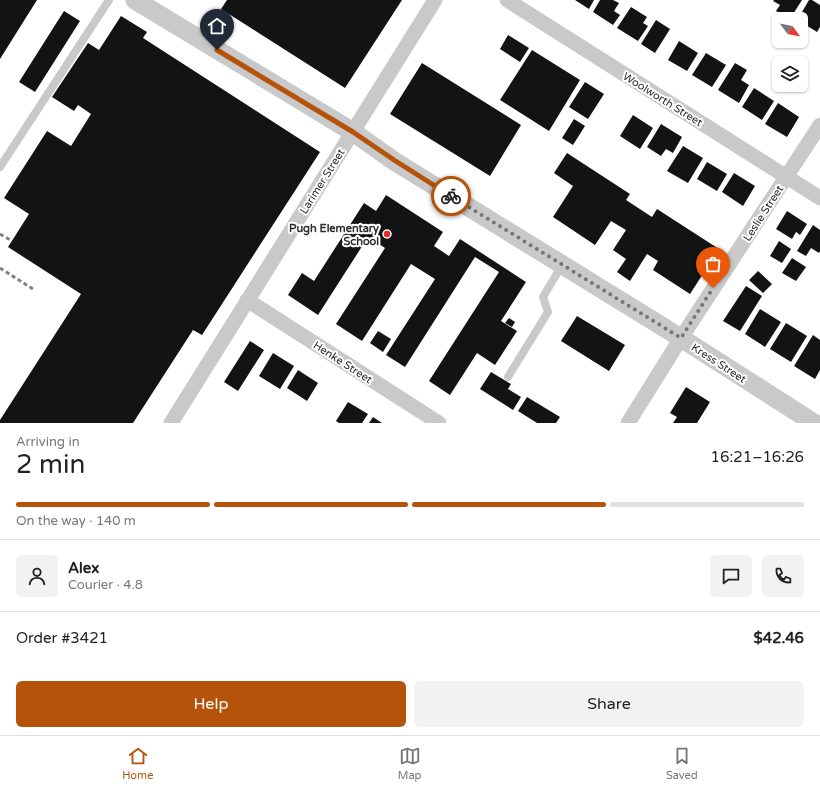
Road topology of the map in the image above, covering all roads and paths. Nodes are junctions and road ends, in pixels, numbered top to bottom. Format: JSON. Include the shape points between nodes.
{"nodes":[{"id":1,"x":108,"y":0,"type":"edge"},
{"id":2,"x":135,"y":0,"type":"edge"},
{"id":3,"x":435,"y":0,"type":"edge"},
{"id":4,"x":507,"y":0,"type":"edge"},
{"id":5,"x":820,"y":125,"type":"edge"},
{"id":6,"x":353,"y":132,"type":"junction"},
{"id":7,"x":0,"y":167,"type":"edge"},
{"id":8,"x":787,"y":177,"type":"junction"},
{"id":9,"x":820,"y":198,"type":"edge"},
{"id":10,"x":562,"y":265,"type":"junction"},
{"id":11,"x":247,"y":300,"type":"junction"},
{"id":12,"x":681,"y":338,"type":"junction"},
{"id":13,"x":508,"y":377,"type":"dead end"},
{"id":14,"x":171,"y":423,"type":"edge"},
{"id":15,"x":439,"y":423,"type":"edge"},
{"id":16,"x":628,"y":423,"type":"edge"},
{"id":17,"x":814,"y":423,"type":"edge"}],
"edges":[{"from":1,"to":7,"type":"lane"},
{"from":2,"to":6,"type":"street","name":"Kress Street"},
{"from":3,"to":6,"type":"street","name":"Larimer Street"},
{"from":4,"to":8,"type":"street","name":"Woolworth Street"},
{"from":5,"to":8,"type":"street","name":"Leslie Street"},
{"from":6,"to":10,"type":"street","name":"Kress Street"},
{"from":6,"to":11,"type":"street","name":"Larimer Street"},
{"from":8,"to":9,"type":"street","name":"Woolworth Street"},
{"from":8,"to":12,"type":"street","name":"Leslie Street"},
{"from":10,"to":12,"type":"street","name":"Kress Street"},
{"from":10,"to":13,"type":"lane","via":[[542,297],[548,312]]},
{"from":11,"to":14,"type":"street","name":"Larimer Street"},
{"from":11,"to":15,"type":"street","name":"Henke Street"},
{"from":12,"to":16,"type":"street","name":"Leslie Street"},
{"from":12,"to":17,"type":"street","name":"Kress Street"}]}
